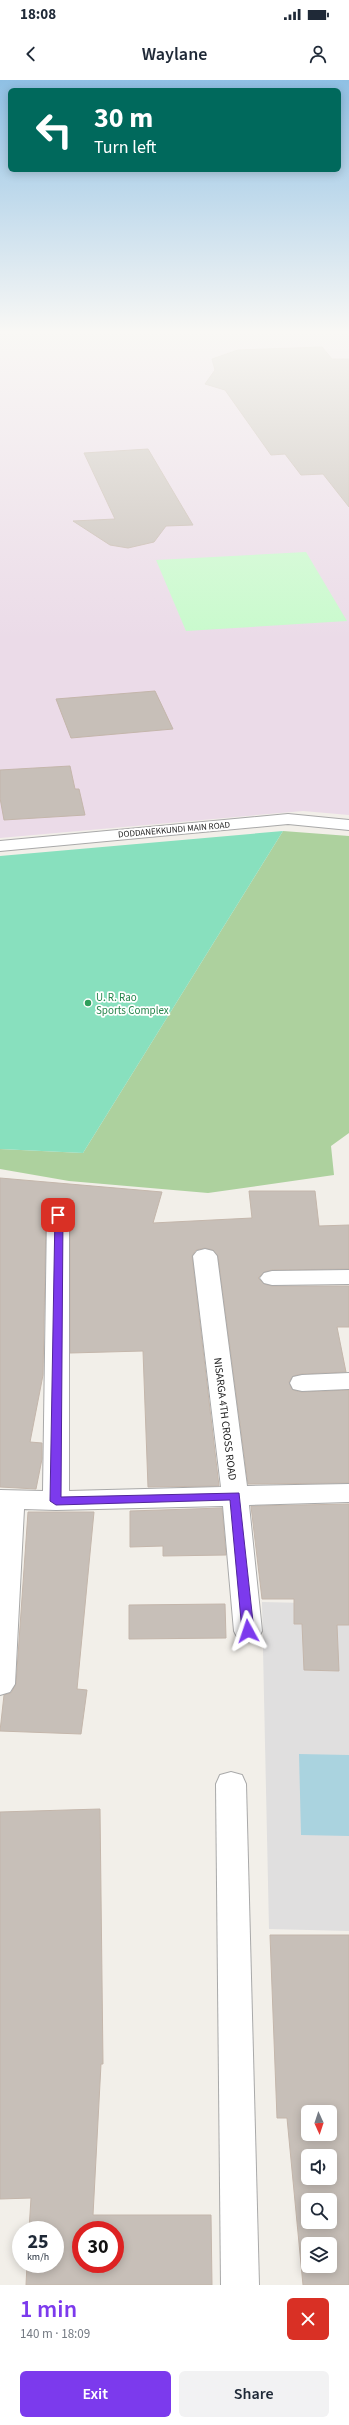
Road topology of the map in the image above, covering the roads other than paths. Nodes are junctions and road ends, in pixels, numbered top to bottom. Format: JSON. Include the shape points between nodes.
{"nodes":[{"id":1,"x":349,"y":825,"type":"edge"},
{"id":2,"x":0,"y":846,"type":"edge"},
{"id":3,"x":58,"y":1215,"type":"dead end"},
{"id":4,"x":205,"y":1256,"type":"dead end"},
{"id":5,"x":349,"y":1277,"type":"edge"},
{"id":6,"x":272,"y":1278,"type":"dead end"},
{"id":7,"x":349,"y":1381,"type":"edge"},
{"id":8,"x":302,"y":1383,"type":"dead end"},
{"id":9,"x":349,"y":1493,"type":"edge"},
{"id":10,"x":235,"y":1496,"type":"junction"},
{"id":11,"x":6,"y":1500,"type":"edge"},
{"id":12,"x":56,"y":1501,"type":"junction"},
{"id":13,"x":248,"y":1631,"type":"dead end"},
{"id":14,"x":0,"y":1684,"type":"edge"},
{"id":15,"x":231,"y":1784,"type":"dead end"},
{"id":16,"x":240,"y":2285,"type":"edge"}],
"edges":[{"from":1,"to":2,"type":"street","name":"DODDANEKKUNDI MAIN ROAD","via":[[288,819]]},
{"from":3,"to":12,"type":"street"},
{"from":4,"to":10,"type":"street","name":"NISARGA 4TH CROSS ROAD"},
{"from":5,"to":6,"type":"street"},
{"from":7,"to":8,"type":"street"},
{"from":9,"to":10,"type":"street"},
{"from":10,"to":12,"type":"street"},
{"from":10,"to":13,"type":"street","name":"NISARGA 4TH CROSS ROAD"},
{"from":11,"to":12,"type":"street"},
{"from":11,"to":14,"type":"street"},
{"from":15,"to":16,"type":"street"}]}
